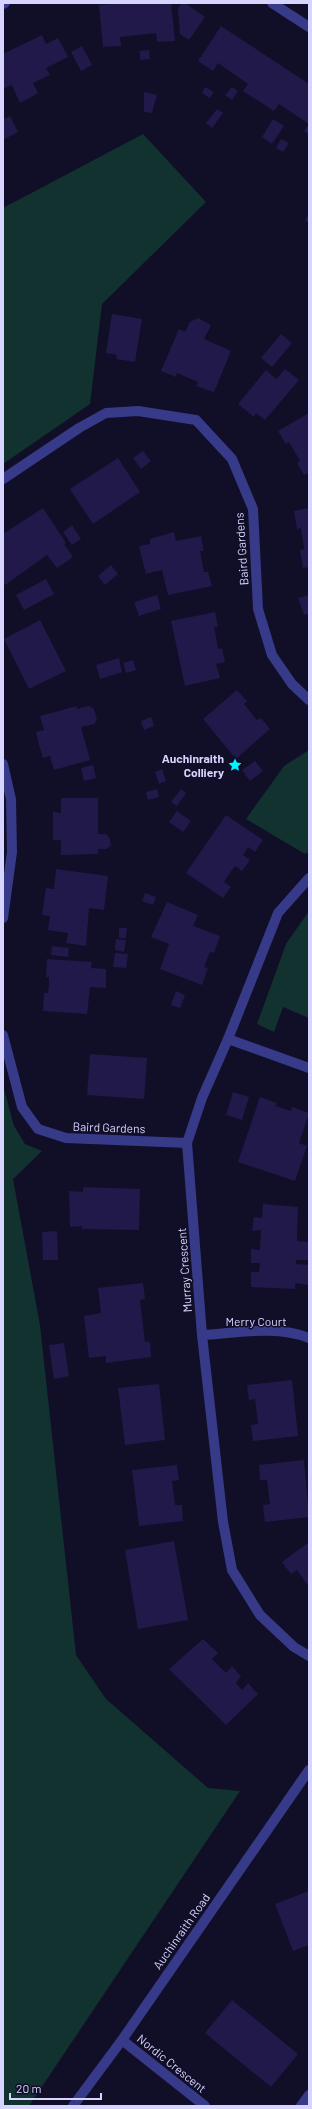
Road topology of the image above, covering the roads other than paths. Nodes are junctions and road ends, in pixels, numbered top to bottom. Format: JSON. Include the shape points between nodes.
{"nodes":[{"id":1,"x":272,"y":3,"type":"edge"},
{"id":2,"x":309,"y":27,"type":"edge"},
{"id":3,"x":3,"y":479,"type":"edge"},
{"id":4,"x":309,"y":700,"type":"edge"},
{"id":5,"x":3,"y":764,"type":"edge"},
{"id":6,"x":309,"y":878,"type":"edge"},
{"id":7,"x":3,"y":918,"type":"edge"},
{"id":8,"x":3,"y":1035,"type":"edge"},
{"id":9,"x":228,"y":1039,"type":"junction"},
{"id":10,"x":309,"y":1068,"type":"edge"},
{"id":11,"x":187,"y":1143,"type":"junction"},
{"id":12,"x":202,"y":1335,"type":"junction"},
{"id":13,"x":309,"y":1338,"type":"edge"},
{"id":14,"x":309,"y":1656,"type":"edge"},
{"id":15,"x":309,"y":1770,"type":"edge"},
{"id":16,"x":122,"y":2040,"type":"junction"},
{"id":17,"x":309,"y":2095,"type":"edge"},
{"id":18,"x":73,"y":2106,"type":"edge"},
{"id":19,"x":205,"y":2106,"type":"edge"},
{"id":20,"x":301,"y":2106,"type":"edge"}],
"edges":[{"from":1,"to":2,"type":"street"},
{"from":3,"to":4,"type":"street","name":"Baird Gardens","via":[[106,413],[138,411],[196,420],[232,459],[253,509],[258,608],[272,655],[292,684]]},
{"from":5,"to":7,"type":"street","via":[[11,799],[12,852]]},
{"from":6,"to":9,"type":"street","name":"Murray Crescent","via":[[278,913]]},
{"from":8,"to":11,"type":"street","name":"Baird Gardens","via":[[22,1107],[38,1129],[66,1138]]},
{"from":9,"to":10,"type":"street"},
{"from":9,"to":11,"type":"street","name":"Murray Crescent","via":[[202,1098]]},
{"from":11,"to":12,"type":"street","name":"Murray Crescent"},
{"from":12,"to":13,"type":"street","name":"Merry Court","via":[[266,1332],[298,1334]]},
{"from":12,"to":14,"type":"street","name":"Murray Crescent","via":[[223,1522],[232,1570],[260,1615],[294,1647]]},
{"from":15,"to":16,"type":"street","name":"Auchinraith Road"},
{"from":16,"to":18,"type":"street","name":"Auchinraith Road"},
{"from":16,"to":19,"type":"street","name":"Nordic Crescent"},
{"from":17,"to":20,"type":"street"}]}
